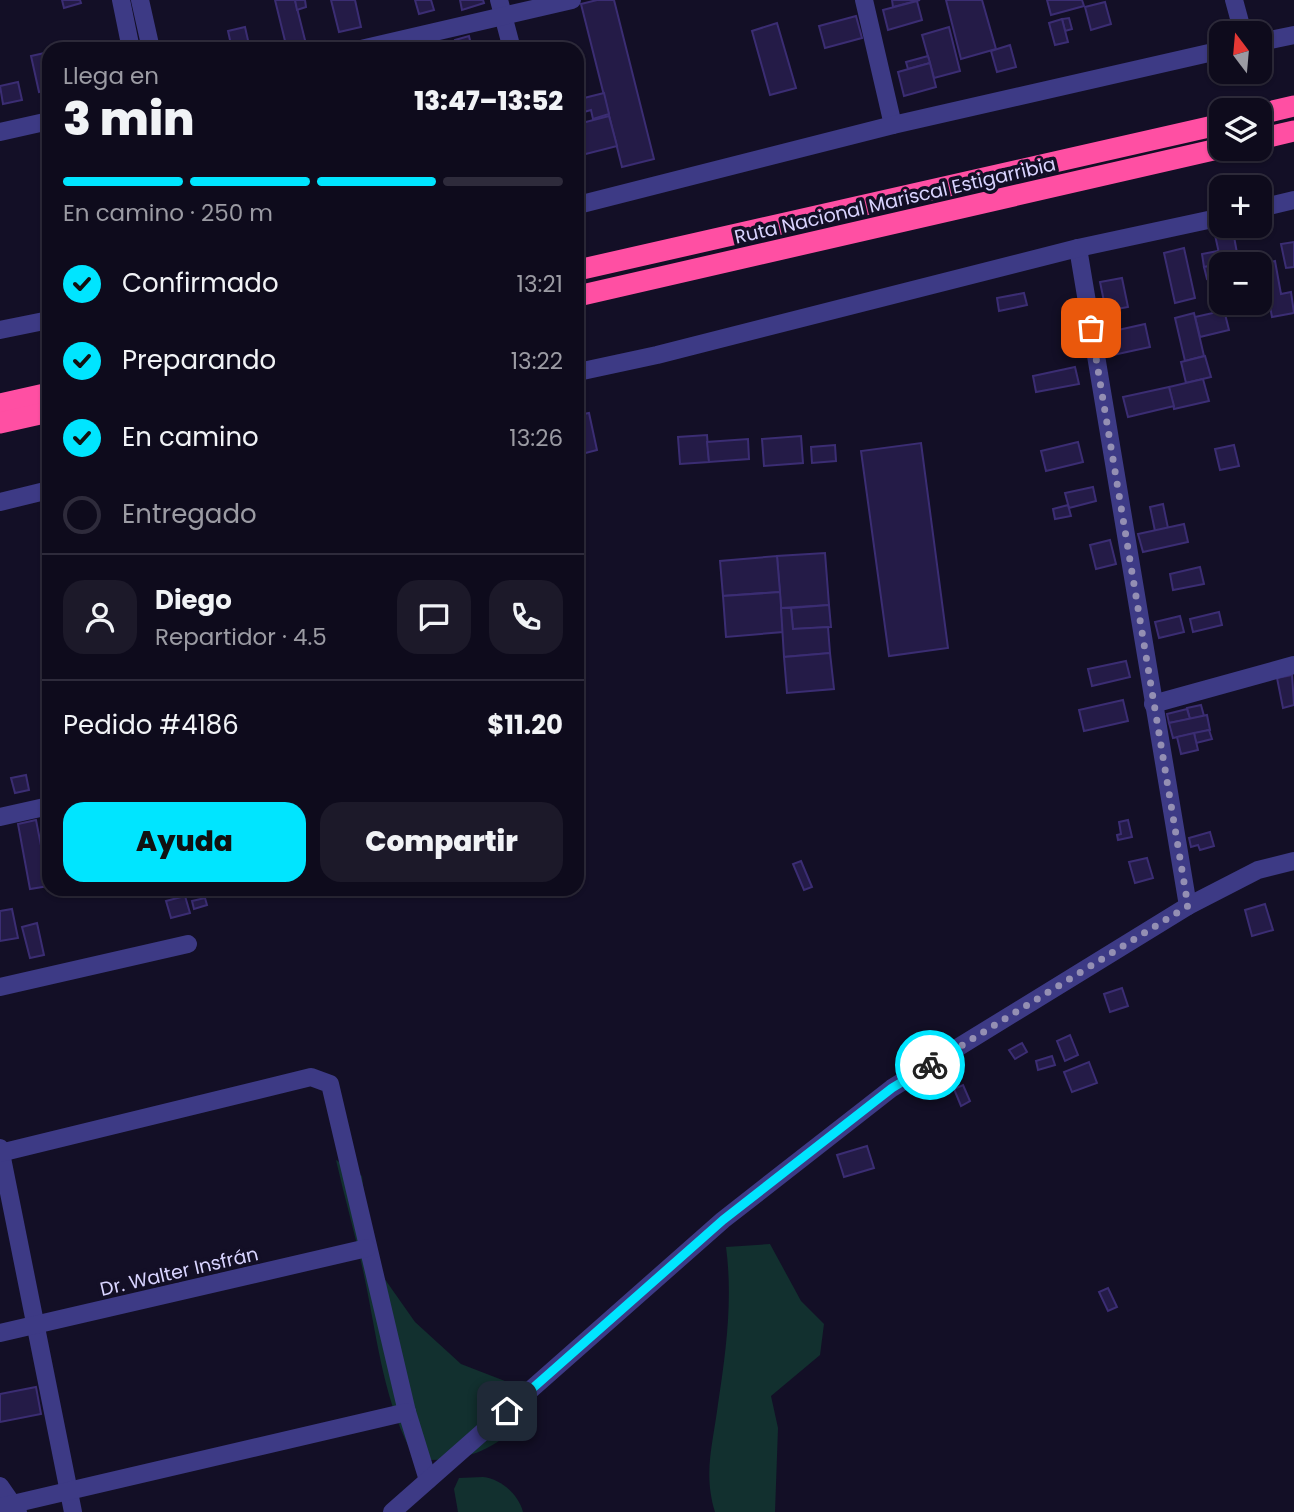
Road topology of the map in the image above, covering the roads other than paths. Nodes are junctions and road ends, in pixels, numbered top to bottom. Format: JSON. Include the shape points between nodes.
{"nodes":[{"id":1,"x":121,"y":0,"type":"edge"},
{"id":2,"x":141,"y":0,"type":"edge"},
{"id":3,"x":572,"y":0,"type":"edge"},
{"id":4,"x":864,"y":0,"type":"edge"},
{"id":5,"x":1234,"y":0,"type":"edge"},
{"id":6,"x":501,"y":8,"type":"edge"},
{"id":7,"x":1240,"y":21,"type":"edge"},
{"id":8,"x":1294,"y":35,"type":"edge"},
{"id":9,"x":1272,"y":40,"type":"edge"},
{"id":10,"x":130,"y":42,"type":"edge"},
{"id":11,"x":150,"y":42,"type":"edge"},
{"id":12,"x":385,"y":42,"type":"edge"},
{"id":13,"x":510,"y":42,"type":"edge"},
{"id":14,"x":1209,"y":53,"type":"edge"},
{"id":15,"x":1294,"y":106,"type":"edge"},
{"id":16,"x":1272,"y":111,"type":"edge"},
{"id":17,"x":42,"y":123,"type":"edge"},
{"id":18,"x":893,"y":125,"type":"junction"},
{"id":19,"x":1209,"y":127,"type":"edge"},
{"id":20,"x":1294,"y":131,"type":"edge"},
{"id":21,"x":0,"y":132,"type":"edge"},
{"id":22,"x":1272,"y":136,"type":"edge"},
{"id":23,"x":1209,"y":151,"type":"edge"},
{"id":24,"x":1294,"y":200,"type":"edge"},
{"id":25,"x":584,"y":203,"type":"edge"},
{"id":26,"x":1272,"y":205,"type":"edge"},
{"id":27,"x":1209,"y":220,"type":"edge"},
{"id":28,"x":1078,"y":248,"type":"junction"},
{"id":29,"x":584,"y":269,"type":"edge"},
{"id":30,"x":584,"y":295,"type":"edge"},
{"id":31,"x":42,"y":321,"type":"edge"},
{"id":32,"x":0,"y":330,"type":"edge"},
{"id":33,"x":584,"y":371,"type":"edge"},
{"id":34,"x":42,"y":395,"type":"edge"},
{"id":35,"x":0,"y":404,"type":"edge"},
{"id":36,"x":42,"y":414,"type":"edge"},
{"id":37,"x":0,"y":423,"type":"edge"},
{"id":38,"x":42,"y":492,"type":"edge"},
{"id":39,"x":0,"y":502,"type":"edge"},
{"id":40,"x":1294,"y":665,"type":"edge"},
{"id":41,"x":1153,"y":704,"type":"junction"},
{"id":42,"x":42,"y":808,"type":"edge"},
{"id":43,"x":0,"y":817,"type":"edge"},
{"id":44,"x":1294,"y":861,"type":"edge"},
{"id":45,"x":1188,"y":906,"type":"junction"},
{"id":46,"x":188,"y":944,"type":"dead end"},
{"id":47,"x":0,"y":987,"type":"edge"},
{"id":48,"x":0,"y":1151,"type":"edge"},
{"id":49,"x":367,"y":1248,"type":"junction"},
{"id":50,"x":35,"y":1326,"type":"junction"},
{"id":51,"x":0,"y":1333,"type":"edge"},
{"id":52,"x":407,"y":1412,"type":"junction"},
{"id":53,"x":428,"y":1480,"type":"junction"},
{"id":54,"x":0,"y":1486,"type":"edge"},
{"id":55,"x":69,"y":1491,"type":"junction"},
{"id":56,"x":10,"y":1508,"type":"edge"},
{"id":57,"x":73,"y":1512,"type":"edge"},
{"id":58,"x":392,"y":1512,"type":"edge"}],
"edges":[{"from":1,"to":10,"type":"street"},
{"from":2,"to":11,"type":"street"},
{"from":3,"to":6,"type":"street"},
{"from":4,"to":18,"type":"street"},
{"from":5,"to":7,"type":"street"},
{"from":6,"to":12,"type":"street"},
{"from":6,"to":13,"type":"street"},
{"from":8,"to":9,"type":"street"},
{"from":14,"to":18,"type":"street"},
{"from":15,"to":16,"type":"highway"},
{"from":17,"to":21,"type":"street"},
{"from":18,"to":25,"type":"street"},
{"from":19,"to":29,"type":"highway","name":"Ruta Nacional Mariscal Estigarribia"},
{"from":20,"to":22,"type":"highway"},
{"from":23,"to":30,"type":"highway","name":"Ruta Nacional Mariscal Estigarribia"},
{"from":24,"to":26,"type":"street"},
{"from":27,"to":28,"type":"street"},
{"from":28,"to":33,"type":"street"},
{"from":28,"to":41,"type":"street"},
{"from":31,"to":32,"type":"street"},
{"from":34,"to":35,"type":"highway"},
{"from":36,"to":37,"type":"highway"},
{"from":38,"to":39,"type":"street"},
{"from":40,"to":41,"type":"street"},
{"from":41,"to":45,"type":"street"},
{"from":42,"to":43,"type":"street"},
{"from":44,"to":45,"type":"street","via":[[1258,870]]},
{"from":45,"to":53,"type":"street","via":[[892,1088],[723,1220]]},
{"from":46,"to":47,"type":"street"},
{"from":48,"to":49,"type":"street","via":[[311,1077],[330,1084]]},
{"from":48,"to":50,"type":"street"},
{"from":49,"to":50,"type":"street","name":"Dr. Walter Insfrán"},
{"from":49,"to":52,"type":"street"},
{"from":50,"to":51,"type":"street","name":"Dr. Walter Insfrán"},
{"from":50,"to":55,"type":"street"},
{"from":52,"to":53,"type":"street"},
{"from":52,"to":55,"type":"street"},
{"from":53,"to":58,"type":"street"},
{"from":54,"to":56,"type":"street"},
{"from":55,"to":56,"type":"street"},
{"from":55,"to":57,"type":"street"}]}
